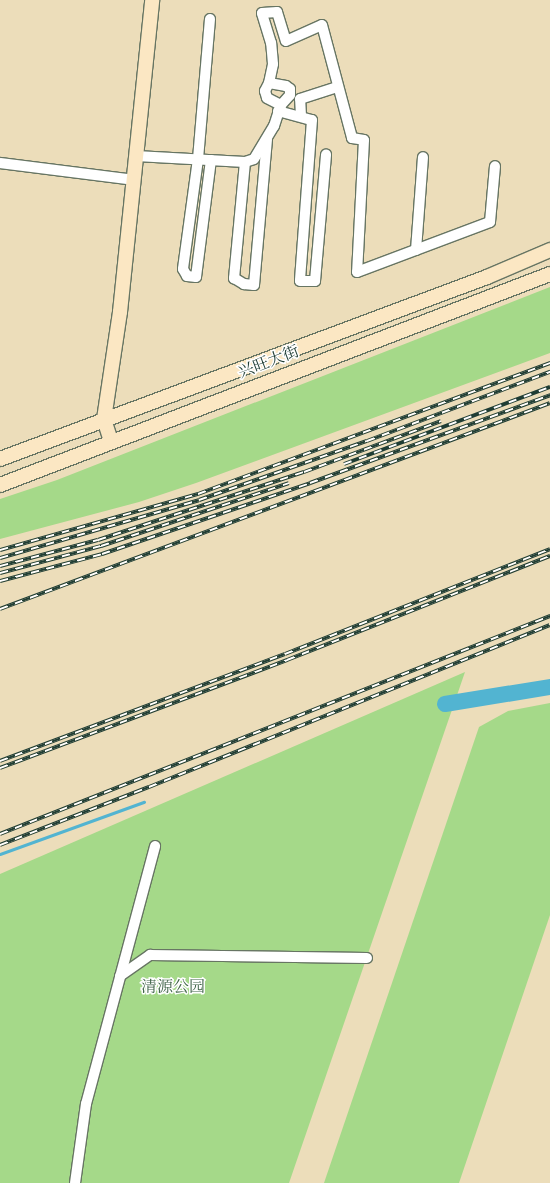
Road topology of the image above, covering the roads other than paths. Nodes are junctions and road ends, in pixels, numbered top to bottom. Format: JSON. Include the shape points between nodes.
{"nodes":[{"id":1,"x":152,"y":0,"type":"edge"},
{"id":2,"x":210,"y":19,"type":"dead end"},
{"id":3,"x":269,"y":83,"type":"junction"},
{"id":4,"x":338,"y":88,"type":"junction"},
{"id":5,"x":280,"y":108,"type":"junction"},
{"id":6,"x":301,"y":116,"type":"junction"},
{"id":7,"x":267,"y":140,"type":"junction"},
{"id":8,"x":326,"y":154,"type":"dead end"},
{"id":9,"x":136,"y":156,"type":"junction"},
{"id":10,"x":423,"y":157,"type":"dead end"},
{"id":11,"x":198,"y":159,"type":"junction"},
{"id":12,"x":211,"y":160,"type":"junction"},
{"id":13,"x":245,"y":162,"type":"junction"},
{"id":14,"x":0,"y":163,"type":"edge"},
{"id":15,"x":494,"y":166,"type":"dead end"},
{"id":16,"x":134,"y":180,"type":"junction"},
{"id":17,"x":416,"y":250,"type":"junction"},
{"id":18,"x":550,"y":250,"type":"edge"},
{"id":19,"x":550,"y":274,"type":"edge"},
{"id":20,"x":104,"y":419,"type":"junction"},
{"id":21,"x":111,"y":441,"type":"junction"},
{"id":22,"x":0,"y":459,"type":"edge"},
{"id":23,"x":0,"y":485,"type":"edge"},
{"id":24,"x":155,"y":846,"type":"dead end"},
{"id":25,"x":367,"y":958,"type":"dead end"},
{"id":26,"x":120,"y":976,"type":"junction"},
{"id":27,"x":75,"y":1183,"type":"edge"}],
"edges":[{"from":1,"to":9,"type":"main road"},
{"from":2,"to":11,"type":"street"},
{"from":3,"to":4,"type":"street","via":[[273,64],[271,43],[262,13],[277,12],[286,41],[322,25]]},
{"from":3,"to":5,"type":"street","via":[[265,90],[267,98]]},
{"from":3,"to":5,"type":"street","via":[[276,82],[290,89],[286,102]]},
{"from":4,"to":6,"type":"street","via":[[300,99]]},
{"from":4,"to":17,"type":"street","via":[[352,138],[364,140],[357,272]]},
{"from":5,"to":6,"type":"street"},
{"from":5,"to":7,"type":"street"},
{"from":6,"to":8,"type":"street","via":[[312,120],[300,281],[315,282]]},
{"from":7,"to":13,"type":"street","via":[[254,159]]},
{"from":7,"to":13,"type":"street","via":[[254,286],[234,278]]},
{"from":9,"to":11,"type":"street"},
{"from":9,"to":16,"type":"main road"},
{"from":10,"to":17,"type":"street"},
{"from":11,"to":12,"type":"street"},
{"from":11,"to":12,"type":"street","via":[[183,269],[187,276],[196,277]]},
{"from":12,"to":13,"type":"street"},
{"from":14,"to":16,"type":"street"},
{"from":15,"to":17,"type":"street","via":[[490,222]]},
{"from":16,"to":20,"type":"main road","via":[[120,312]]},
{"from":18,"to":20,"type":"main road","name":"兴旺大街","via":[[487,277]]},
{"from":19,"to":21,"type":"main road","name":"兴旺大街"},
{"from":20,"to":21,"type":"main road"},
{"from":20,"to":22,"type":"main road","name":"兴旺大街"},
{"from":21,"to":23,"type":"main road","name":"兴旺大街"},
{"from":24,"to":26,"type":"street"},
{"from":25,"to":26,"type":"street","via":[[150,955]]},
{"from":26,"to":27,"type":"street","via":[[86,1104]]}]}
